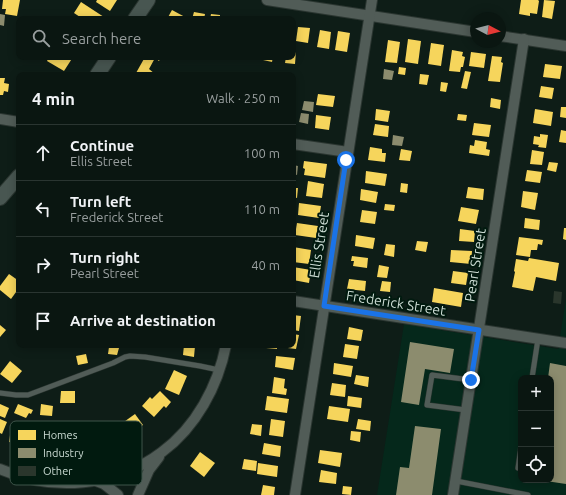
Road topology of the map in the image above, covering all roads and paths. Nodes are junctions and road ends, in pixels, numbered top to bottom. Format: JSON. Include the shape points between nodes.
{"nodes":[{"id":1,"x":148,"y":0,"type":"edge"},
{"id":2,"x":267,"y":0,"type":"edge"},
{"id":3,"x":372,"y":0,"type":"edge"},
{"id":4,"x":137,"y":16,"type":"edge"},
{"id":5,"x":369,"y":16,"type":"junction"},
{"id":6,"x":470,"y":31,"type":"edge"},
{"id":7,"x":506,"y":37,"type":"edge"},
{"id":8,"x":524,"y":40,"type":"junction"},
{"id":9,"x":566,"y":46,"type":"edge"},
{"id":10,"x":108,"y":60,"type":"edge"},
{"id":11,"x":102,"y":72,"type":"edge"},
{"id":12,"x":0,"y":119,"type":"edge"},
{"id":13,"x":16,"y":122,"type":"edge"},
{"id":14,"x":296,"y":144,"type":"edge"},
{"id":15,"x":348,"y":152,"type":"junction"},
{"id":16,"x":16,"y":182,"type":"edge"},
{"id":17,"x":0,"y":198,"type":"edge"},
{"id":18,"x":296,"y":301,"type":"edge"},
{"id":19,"x":324,"y":306,"type":"junction"},
{"id":20,"x":479,"y":330,"type":"junction"},
{"id":21,"x":538,"y":339,"type":"junction"},
{"id":22,"x":566,"y":343,"type":"edge"},
{"id":23,"x":225,"y":348,"type":"edge"},
{"id":24,"x":219,"y":370,"type":"junction"},
{"id":25,"x":532,"y":375,"type":"edge"},
{"id":26,"x":471,"y":380,"type":"junction"},
{"id":27,"x":0,"y":393,"type":"edge"},
{"id":28,"x":466,"y":410,"type":"junction"},
{"id":29,"x":162,"y":452,"type":"junction"},
{"id":30,"x":142,"y":464,"type":"edge"},
{"id":31,"x":0,"y":469,"type":"edge"},
{"id":32,"x":10,"y":473,"type":"edge"},
{"id":33,"x":456,"y":481,"type":"junction"},
{"id":34,"x":105,"y":485,"type":"edge"},
{"id":35,"x":118,"y":495,"type":"edge"},
{"id":36,"x":138,"y":495,"type":"edge"},
{"id":37,"x":295,"y":495,"type":"edge"},
{"id":38,"x":454,"y":495,"type":"edge"},
{"id":39,"x":528,"y":495,"type":"edge"}],
"edges":[{"from":1,"to":4,"type":"main road"},
{"from":2,"to":5,"type":"street"},
{"from":3,"to":5,"type":"street","name":"Ellis Street"},
{"from":5,"to":6,"type":"street"},
{"from":5,"to":15,"type":"street","name":"Ellis Street"},
{"from":7,"to":8,"type":"street"},
{"from":8,"to":9,"type":"street"},
{"from":8,"to":20,"type":"street","name":"Pearl Street"},
{"from":10,"to":11,"type":"main road"},
{"from":12,"to":13,"type":"street"},
{"from":14,"to":15,"type":"street"},
{"from":15,"to":19,"type":"street","name":"Ellis Street"},
{"from":16,"to":17,"type":"main road"},
{"from":18,"to":19,"type":"street","name":"Frederick Street"},
{"from":19,"to":20,"type":"street","name":"Frederick Street"},
{"from":19,"to":37,"type":"street","name":"Ellis Street"},
{"from":20,"to":21,"type":"street","name":"Frederick Street"},
{"from":20,"to":26,"type":"street","name":"Pearl Street"},
{"from":21,"to":22,"type":"street","name":"Frederick Street"},
{"from":21,"to":25,"type":"lane"},
{"from":23,"to":24,"type":"street"},
{"from":24,"to":27,"type":"lane","via":[[130,356],[28,395]]},
{"from":24,"to":29,"type":"street","via":[[206,401],[193,420]]},
{"from":26,"to":28,"type":"street","name":"Pearl Street"},
{"from":26,"to":28,"type":"lane","via":[[432,375],[427,405]]},
{"from":28,"to":33,"type":"street","name":"Pearl Street"},
{"from":29,"to":30,"type":"street"},
{"from":29,"to":36,"type":"street","via":[[149,470]]},
{"from":31,"to":32,"type":"street"},
{"from":33,"to":38,"type":"street","name":"Pearl Street"},
{"from":33,"to":39,"type":"lane"},
{"from":34,"to":35,"type":"street"}]}
